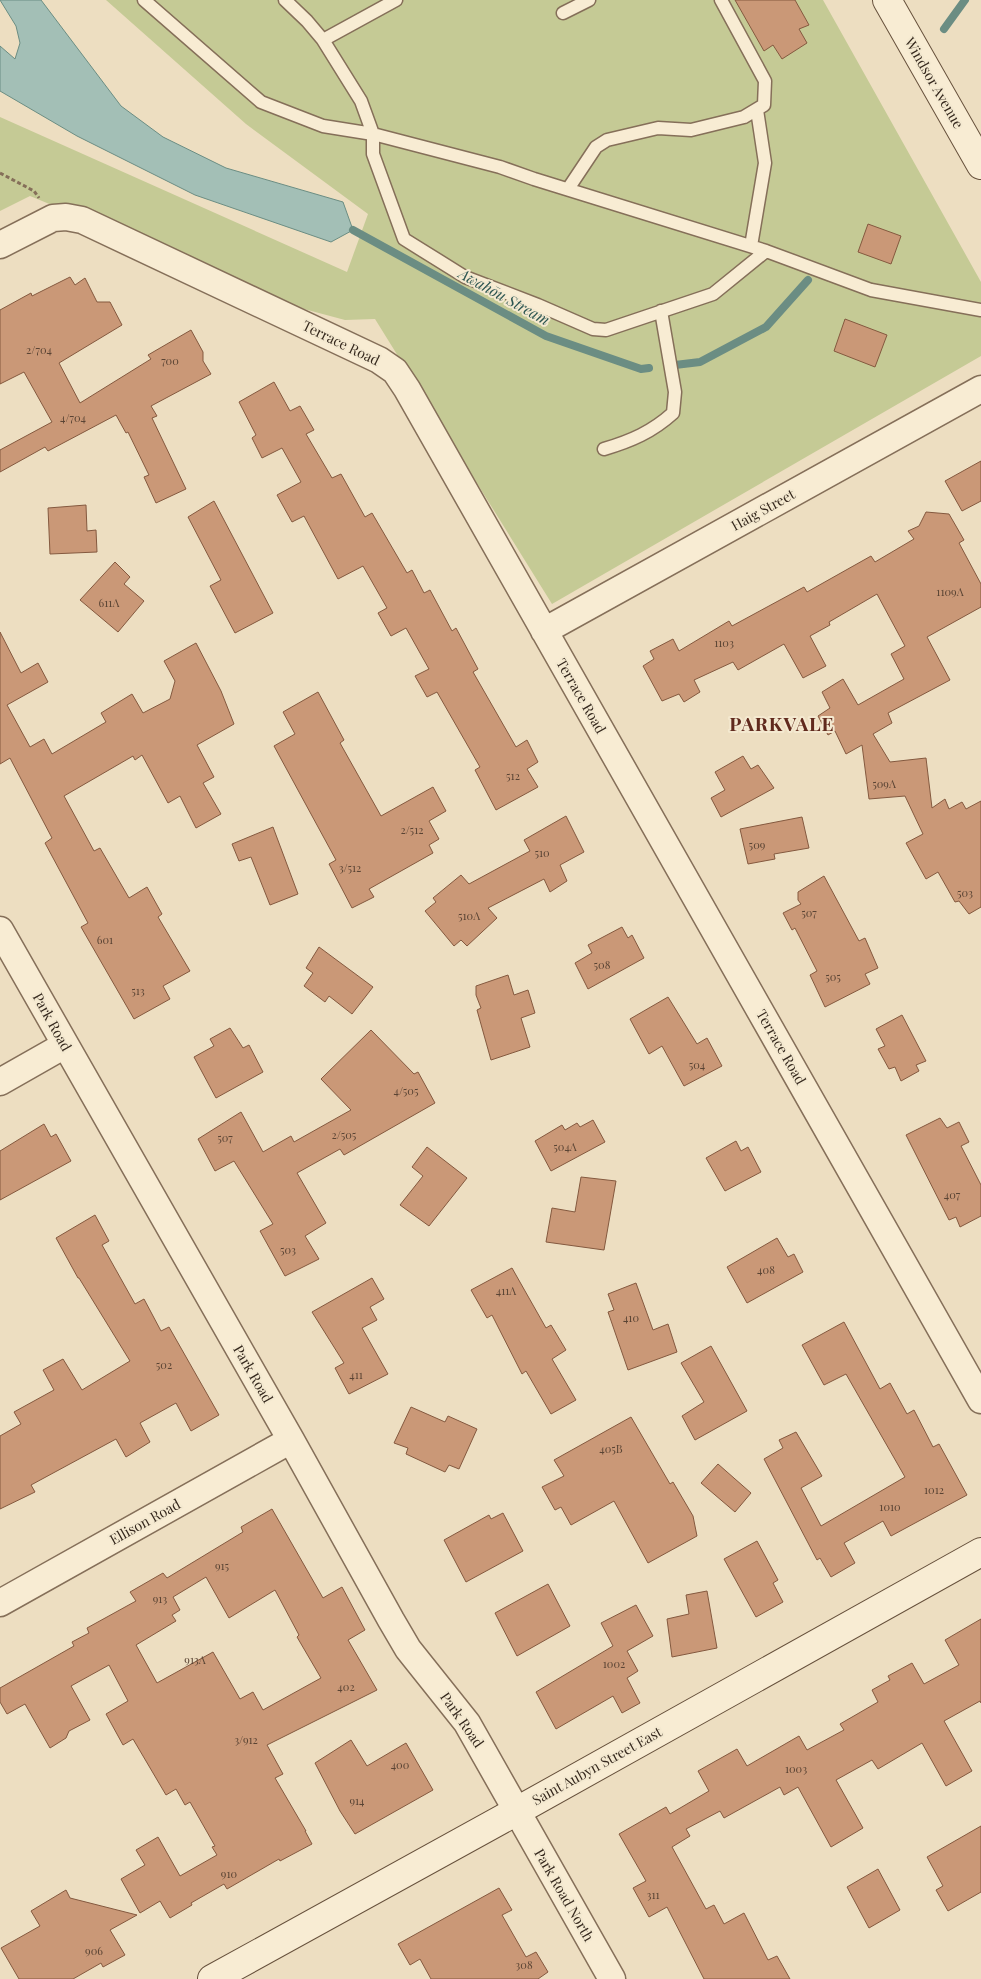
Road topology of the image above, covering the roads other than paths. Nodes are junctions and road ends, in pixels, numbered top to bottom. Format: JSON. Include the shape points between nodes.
{"nodes":[{"id":1,"x":144,"y":0,"type":"edge"},
{"id":2,"x":286,"y":0,"type":"edge"},
{"id":3,"x":396,"y":0,"type":"edge"},
{"id":4,"x":588,"y":0,"type":"edge"},
{"id":5,"x":721,"y":0,"type":"edge"},
{"id":6,"x":887,"y":0,"type":"edge"},
{"id":7,"x":563,"y":13,"type":"dead end"},
{"id":8,"x":323,"y":40,"type":"junction"},
{"id":9,"x":757,"y":110,"type":"junction"},
{"id":10,"x":372,"y":134,"type":"junction"},
{"id":11,"x":981,"y":165,"type":"edge"},
{"id":12,"x":568,"y":190,"type":"junction"},
{"id":13,"x":0,"y":245,"type":"edge"},
{"id":14,"x":751,"y":246,"type":"junction"},
{"id":15,"x":766,"y":251,"type":"junction"},
{"id":16,"x":981,"y":310,"type":"edge"},
{"id":17,"x":662,"y":311,"type":"junction"},
{"id":18,"x":981,"y":389,"type":"edge"},
{"id":19,"x":604,"y":448,"type":"dead end"},
{"id":20,"x":544,"y":631,"type":"junction"},
{"id":21,"x":0,"y":930,"type":"edge"},
{"id":22,"x":65,"y":1045,"type":"junction"},
{"id":23,"x":0,"y":1082,"type":"edge"},
{"id":24,"x":981,"y":1400,"type":"edge"},
{"id":25,"x":291,"y":1440,"type":"junction"},
{"id":26,"x":981,"y":1552,"type":"edge"},
{"id":27,"x":0,"y":1603,"type":"edge"},
{"id":28,"x":517,"y":1811,"type":"junction"},
{"id":29,"x":212,"y":1979,"type":"edge"},
{"id":30,"x":612,"y":1979,"type":"edge"}],
"edges":[{"from":1,"to":10,"type":"lane","via":[[261,102],[323,126]]},
{"from":2,"to":8,"type":"lane"},
{"from":3,"to":8,"type":"lane"},
{"from":4,"to":7,"type":"lane"},
{"from":5,"to":9,"type":"lane","via":[[765,81],[764,105]]},
{"from":6,"to":11,"type":"main road","name":"Windsor Avenue"},
{"from":8,"to":10,"type":"lane","via":[[361,101]]},
{"from":9,"to":12,"type":"lane","via":[[744,117],[691,130],[658,128],[607,140],[596,147]]},
{"from":9,"to":14,"type":"lane","via":[[765,163]]},
{"from":10,"to":12,"type":"lane","via":[[500,167]]},
{"from":10,"to":17,"type":"lane","via":[[372,154],[404,239],[465,278],[593,329],[606,330]]},
{"from":12,"to":14,"type":"lane"},
{"from":13,"to":20,"type":"street","name":"Terrace Road","via":[[52,218],[82,220],[379,360],[395,371]]},
{"from":14,"to":15,"type":"lane"},
{"from":15,"to":16,"type":"lane","via":[[871,290]]},
{"from":15,"to":17,"type":"lane","via":[[713,294]]},
{"from":17,"to":19,"type":"lane","via":[[675,392],[674,413],[659,426],[629,442]]},
{"from":18,"to":20,"type":"street","name":"Haig Street"},
{"from":20,"to":24,"type":"street","name":"Terrace Road"},
{"from":21,"to":22,"type":"street","name":"Park Road"},
{"from":22,"to":23,"type":"street"},
{"from":22,"to":25,"type":"street","name":"Park Road"},
{"from":25,"to":27,"type":"street","name":"Ellison Road"},
{"from":25,"to":28,"type":"street","name":"Park Road","via":[[403,1642],[467,1723]]},
{"from":26,"to":28,"type":"main road","name":"Saint Aubyn Street East"},
{"from":28,"to":29,"type":"main road","name":"Saint Aubyn Street East"},
{"from":28,"to":30,"type":"street","name":"Park Road North"}]}
